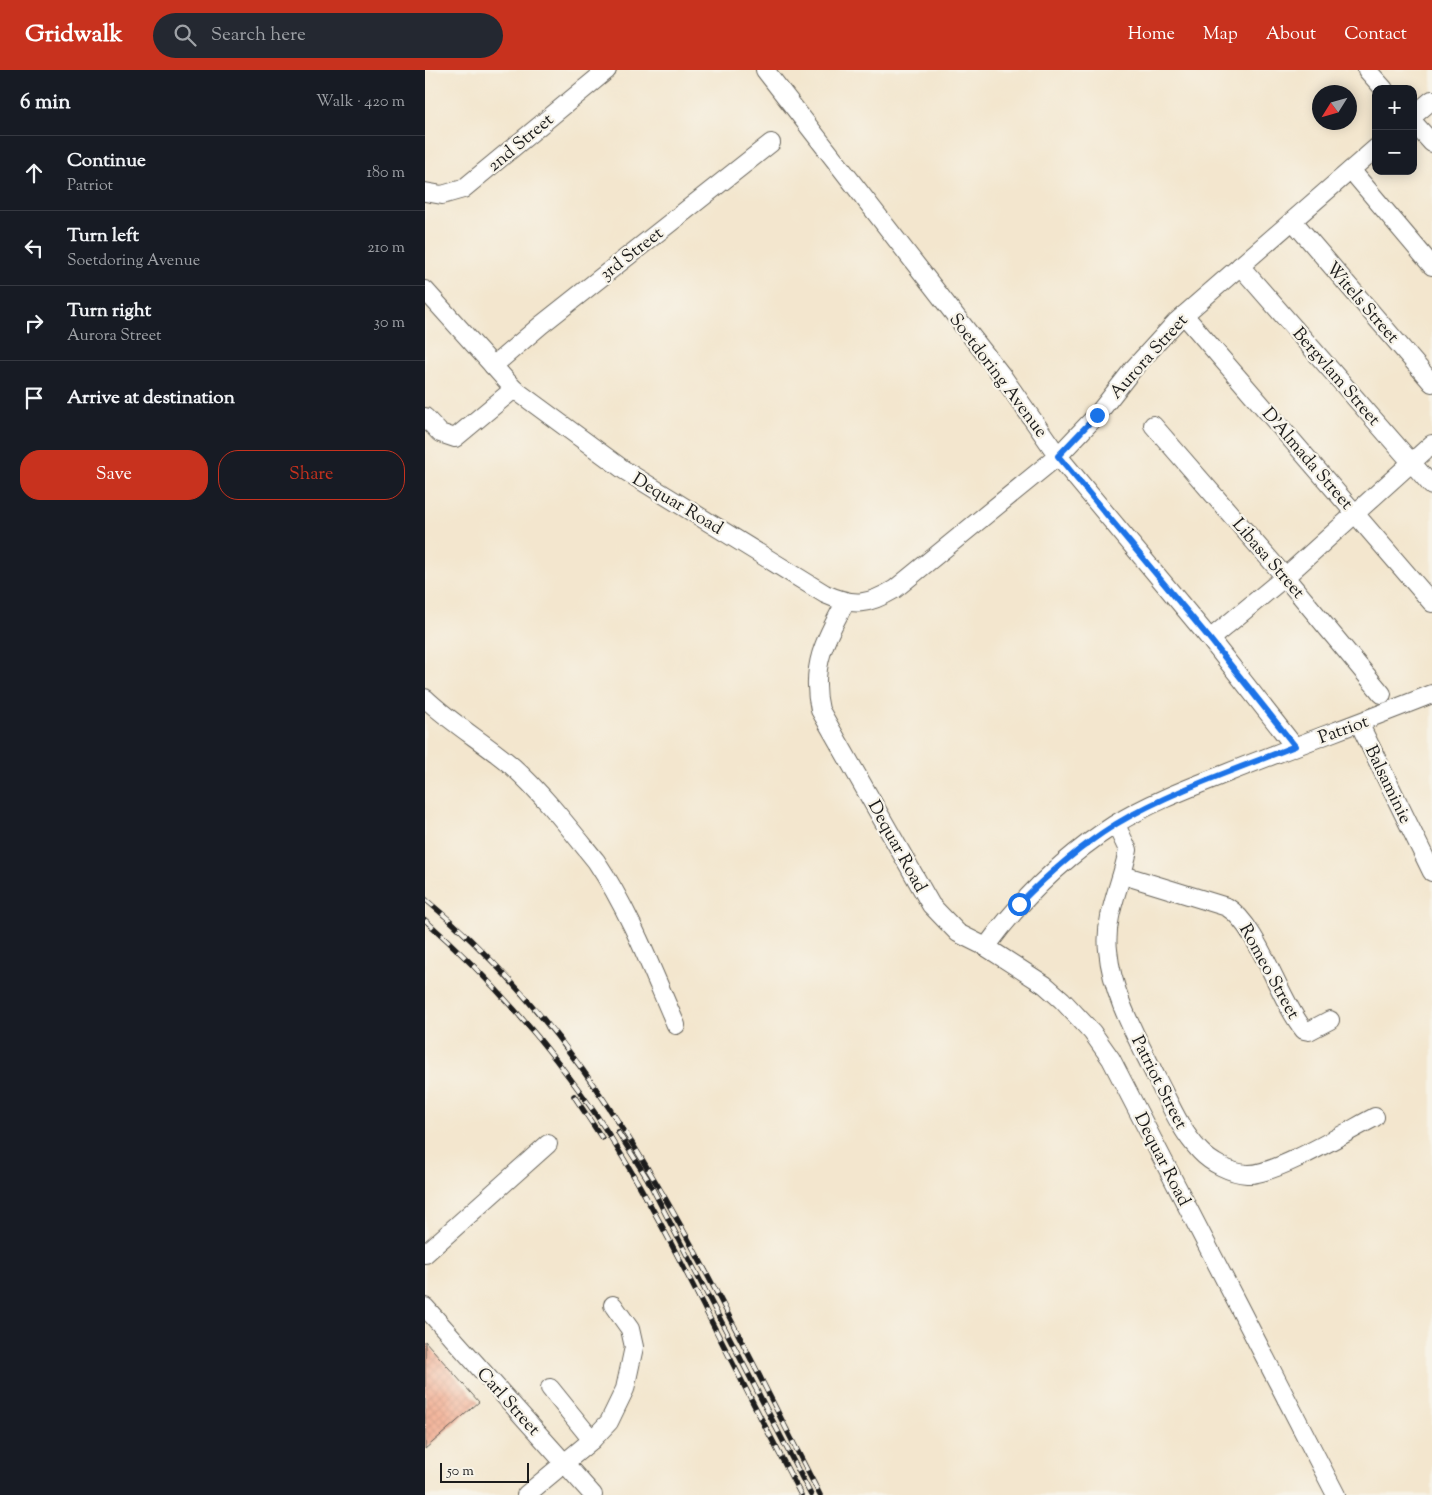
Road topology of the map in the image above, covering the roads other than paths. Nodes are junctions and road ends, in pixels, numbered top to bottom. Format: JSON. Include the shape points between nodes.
{"nodes":[{"id":1,"x":607,"y":70,"type":"edge"},
{"id":2,"x":765,"y":70,"type":"edge"},
{"id":3,"x":1367,"y":70,"type":"edge"},
{"id":4,"x":1380,"y":85,"type":"edge"},
{"id":5,"x":1432,"y":100,"type":"edge"},
{"id":6,"x":1417,"y":113,"type":"edge"},
{"id":7,"x":1417,"y":126,"type":"edge"},
{"id":8,"x":771,"y":143,"type":"dead end"},
{"id":9,"x":1432,"y":143,"type":"edge"},
{"id":10,"x":1372,"y":152,"type":"edge"},
{"id":11,"x":1351,"y":170,"type":"junction"},
{"id":12,"x":425,"y":192,"type":"edge"},
{"id":13,"x":1293,"y":221,"type":"junction"},
{"id":14,"x":1240,"y":266,"type":"junction"},
{"id":15,"x":1432,"y":266,"type":"edge"},
{"id":16,"x":425,"y":290,"type":"edge"},
{"id":17,"x":1184,"y":315,"type":"junction"},
{"id":18,"x":493,"y":366,"type":"junction"},
{"id":19,"x":1432,"y":383,"type":"edge"},
{"id":20,"x":514,"y":389,"type":"junction"},
{"id":21,"x":425,"y":418,"type":"edge"},
{"id":22,"x":1153,"y":425,"type":"dead end"},
{"id":23,"x":1432,"y":444,"type":"edge"},
{"id":24,"x":1058,"y":456,"type":"junction"},
{"id":25,"x":1412,"y":462,"type":"junction"},
{"id":26,"x":1432,"y":486,"type":"edge"},
{"id":27,"x":1355,"y":512,"type":"junction"},
{"id":28,"x":1285,"y":577,"type":"junction"},
{"id":29,"x":845,"y":603,"type":"junction"},
{"id":30,"x":1432,"y":603,"type":"edge"},
{"id":31,"x":1210,"y":639,"type":"junction"},
{"id":32,"x":1382,"y":694,"type":"dead end"},
{"id":33,"x":1432,"y":694,"type":"edge"},
{"id":34,"x":425,"y":698,"type":"edge"},
{"id":35,"x":1359,"y":723,"type":"junction"},
{"id":36,"x":1295,"y":746,"type":"junction"},
{"id":37,"x":1115,"y":824,"type":"junction"},
{"id":38,"x":1432,"y":872,"type":"edge"},
{"id":39,"x":1123,"y":876,"type":"junction"},
{"id":40,"x":986,"y":947,"type":"junction"},
{"id":41,"x":1330,"y":1020,"type":"dead end"},
{"id":42,"x":676,"y":1026,"type":"dead end"},
{"id":43,"x":1375,"y":1117,"type":"dead end"},
{"id":44,"x":548,"y":1144,"type":"dead end"},
{"id":45,"x":425,"y":1254,"type":"edge"},
{"id":46,"x":613,"y":1305,"type":"dead end"},
{"id":47,"x":425,"y":1307,"type":"edge"},
{"id":48,"x":550,"y":1388,"type":"dead end"},
{"id":49,"x":591,"y":1440,"type":"junction"},
{"id":50,"x":563,"y":1462,"type":"junction"},
{"id":51,"x":526,"y":1495,"type":"edge"},
{"id":52,"x":593,"y":1495,"type":"edge"},
{"id":53,"x":1336,"y":1495,"type":"edge"}],
"edges":[{"from":1,"to":12,"type":"street","name":"2nd Street","via":[[463,190],[442,195]]},
{"from":2,"to":24,"type":"street","name":"Soetdoring Avenue","via":[[1003,377]]},
{"from":3,"to":4,"type":"street"},
{"from":5,"to":6,"type":"street"},
{"from":7,"to":9,"type":"street"},
{"from":8,"to":18,"type":"street","name":"3rd Street"},
{"from":10,"to":11,"type":"street","name":"Aurora Street"},
{"from":11,"to":13,"type":"street","name":"Aurora Street"},
{"from":11,"to":15,"type":"street"},
{"from":13,"to":14,"type":"street","name":"Aurora Street"},
{"from":13,"to":19,"type":"street","name":"Witels Street"},
{"from":14,"to":17,"type":"street","name":"Aurora Street"},
{"from":14,"to":25,"type":"street","name":"Bergvlam Street"},
{"from":16,"to":18,"type":"street","name":"Dequar Road"},
{"from":17,"to":24,"type":"street","name":"Aurora Street"},
{"from":17,"to":27,"type":"street","name":"D'Almada Street"},
{"from":18,"to":20,"type":"street","name":"Dequar Road"},
{"from":20,"to":21,"type":"street","via":[[455,438],[440,433]]},
{"from":20,"to":29,"type":"street","name":"Dequar Road","via":[[624,470],[825,594]]},
{"from":22,"to":28,"type":"street","name":"Libasa Street"},
{"from":23,"to":25,"type":"street"},
{"from":24,"to":29,"type":"street","name":"Aurora Street","via":[[895,589],[875,600]]},
{"from":24,"to":31,"type":"street","name":"Soetdoring Avenue"},
{"from":25,"to":26,"type":"street","name":"Bergvlam Street"},
{"from":25,"to":27,"type":"street"},
{"from":27,"to":28,"type":"street"},
{"from":27,"to":30,"type":"street","name":"D'Almada Street"},
{"from":28,"to":31,"type":"street"},
{"from":28,"to":32,"type":"street","name":"Libasa Street"},
{"from":29,"to":40,"type":"street","name":"Dequar Road","via":[[825,640],[820,658],[817,684],[820,710],[931,905],[958,932]]},
{"from":31,"to":36,"type":"street","name":"Soetdoring Avenue"},
{"from":33,"to":35,"type":"street","name":"Patriot"},
{"from":34,"to":42,"type":"street","via":[[513,767],[596,861],[632,926]]},
{"from":35,"to":36,"type":"street","name":"Patriot"},
{"from":35,"to":38,"type":"street","name":"Balsaminie"},
{"from":36,"to":37,"type":"street","name":"Patriot","via":[[1170,797]]},
{"from":37,"to":39,"type":"street","name":"Patriot Street","via":[[1128,850]]},
{"from":37,"to":40,"type":"street","name":"Patriot","via":[[1038,884]]},
{"from":39,"to":41,"type":"street","name":"Romeo Street","via":[[1235,911],[1249,930],[1302,1028],[1309,1031]]},
{"from":39,"to":43,"type":"street","name":"Patriot Street","via":[[1108,930],[1107,949],[1112,974],[1135,1033],[1173,1111],[1200,1152],[1227,1169],[1247,1174],[1261,1173]]},
{"from":40,"to":53,"type":"street","name":"Dequar Road","via":[[1062,1000],[1092,1032],[1111,1059]]},
{"from":44,"to":45,"type":"street"},
{"from":46,"to":49,"type":"street","via":[[630,1329],[634,1346],[625,1388],[609,1422]]},
{"from":47,"to":50,"type":"street","name":"Carl Street"},
{"from":48,"to":49,"type":"street"},
{"from":49,"to":50,"type":"street"},
{"from":50,"to":51,"type":"street"},
{"from":50,"to":52,"type":"street","name":"Carl Street"}]}
